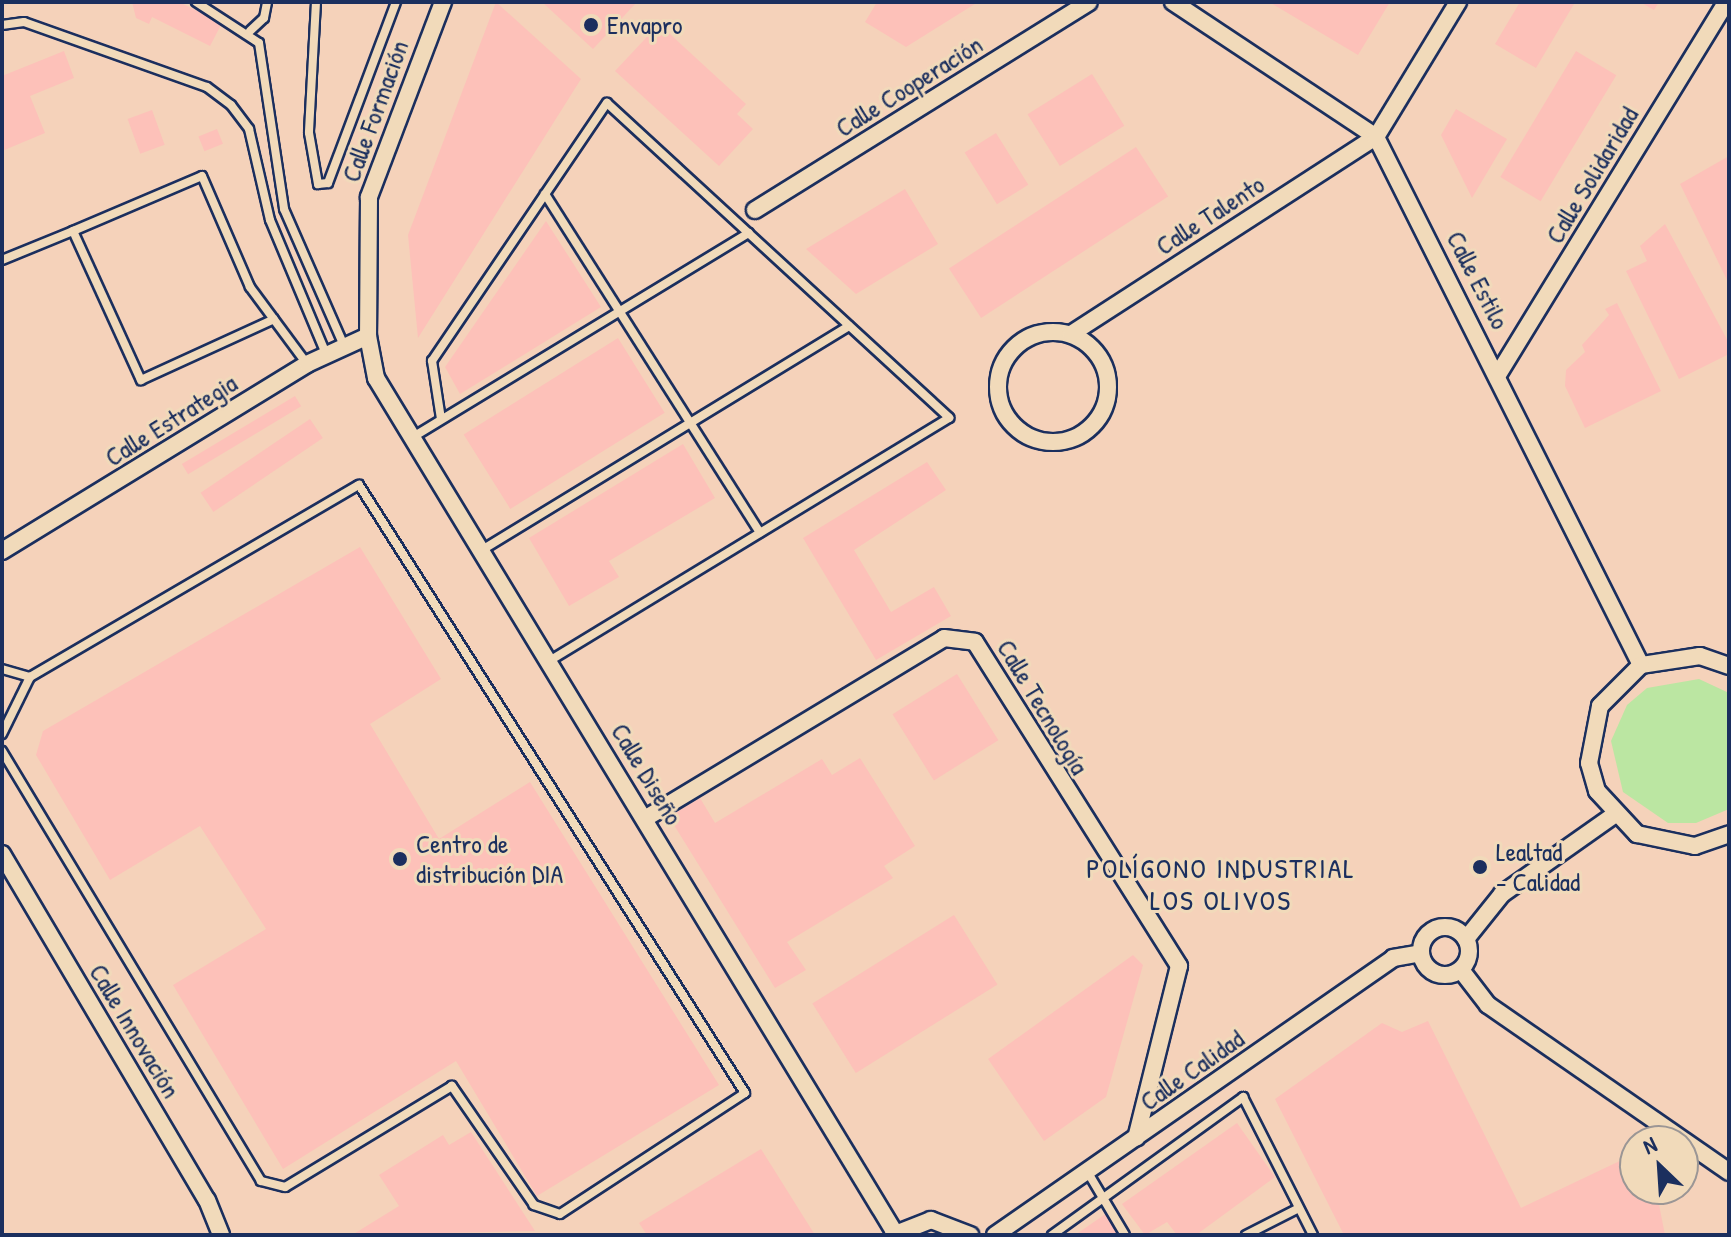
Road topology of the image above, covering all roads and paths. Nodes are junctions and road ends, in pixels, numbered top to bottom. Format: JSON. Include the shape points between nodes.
{"nodes":[{"id":1,"x":196,"y":2,"type":"edge"},
{"id":2,"x":267,"y":2,"type":"edge"},
{"id":3,"x":316,"y":2,"type":"edge"},
{"id":4,"x":396,"y":2,"type":"edge"},
{"id":5,"x":443,"y":2,"type":"edge"},
{"id":6,"x":1089,"y":2,"type":"edge"},
{"id":7,"x":1173,"y":2,"type":"edge"},
{"id":8,"x":1458,"y":2,"type":"edge"},
{"id":9,"x":1726,"y":2,"type":"edge"},
{"id":10,"x":2,"y":25,"type":"edge"},
{"id":11,"x":250,"y":31,"type":"junction"},
{"id":12,"x":1376,"y":137,"type":"junction"},
{"id":13,"x":545,"y":194,"type":"junction"},
{"id":14,"x":755,"y":210,"type":"dead end"},
{"id":15,"x":73,"y":231,"type":"junction"},
{"id":16,"x":749,"y":233,"type":"junction"},
{"id":17,"x":2,"y":260,"type":"edge"},
{"id":18,"x":619,"y":311,"type":"junction"},
{"id":19,"x":274,"y":319,"type":"junction"},
{"id":20,"x":849,"y":326,"type":"junction"},
{"id":21,"x":1071,"y":334,"type":"junction"},
{"id":22,"x":368,"y":336,"type":"junction"},
{"id":23,"x":344,"y":346,"type":"junction"},
{"id":24,"x":326,"y":354,"type":"junction"},
{"id":25,"x":307,"y":364,"type":"junction"},
{"id":26,"x":1499,"y":373,"type":"junction"},
{"id":27,"x":441,"y":419,"type":"junction"},
{"id":28,"x":689,"y":422,"type":"junction"},
{"id":29,"x":413,"y":437,"type":"junction"},
{"id":30,"x":760,"y":533,"type":"junction"},
{"id":31,"x":482,"y":550,"type":"junction"},
{"id":32,"x":2,"y":551,"type":"edge"},
{"id":33,"x":550,"y":661,"type":"junction"},
{"id":34,"x":1641,"y":665,"type":"junction"},
{"id":35,"x":1729,"y":665,"type":"edge"},
{"id":36,"x":2,"y":669,"type":"edge"},
{"id":37,"x":30,"y":677,"type":"junction"},
{"id":38,"x":2,"y":734,"type":"edge"},
{"id":39,"x":2,"y":751,"type":"edge"},
{"id":40,"x":1614,"y":815,"type":"junction"},
{"id":41,"x":646,"y":818,"type":"junction"},
{"id":42,"x":1727,"y":841,"type":"edge"},
{"id":43,"x":2,"y":854,"type":"edge"},
{"id":44,"x":1466,"y":939,"type":"junction"},
{"id":45,"x":1420,"y":953,"type":"junction"},
{"id":46,"x":1461,"y":970,"type":"junction"},
{"id":47,"x":1136,"y":1138,"type":"junction"},
{"id":48,"x":1087,"y":1171,"type":"junction"},
{"id":49,"x":1729,"y":1172,"type":"edge"},
{"id":50,"x":1106,"y":1197,"type":"junction"},
{"id":51,"x":1299,"y":1208,"type":"junction"},
{"id":52,"x":894,"y":1234,"type":"edge"},
{"id":53,"x":221,"y":1235,"type":"edge"},
{"id":54,"x":970,"y":1235,"type":"edge"},
{"id":55,"x":995,"y":1235,"type":"edge"},
{"id":56,"x":1052,"y":1235,"type":"edge"},
{"id":57,"x":1125,"y":1235,"type":"edge"},
{"id":58,"x":1246,"y":1235,"type":"edge"},
{"id":59,"x":1313,"y":1235,"type":"edge"}],
"edges":[{"from":1,"to":11,"type":"lane"},
{"from":2,"to":11,"type":"lane","via":[[264,18]]},
{"from":3,"to":4,"type":"lane","via":[[309,133],[318,184],[328,183]]},
{"from":5,"to":22,"type":"street","name":"Calle Formación","via":[[369,197]]},
{"from":6,"to":14,"type":"street","name":"Calle Cooperación"},
{"from":7,"to":12,"type":"street","name":"Calle Estilo"},
{"from":8,"to":12,"type":"street"},
{"from":9,"to":26,"type":"street","name":"Calle Solidaridad"},
{"from":10,"to":24,"type":"lane","via":[[24,22],[207,87],[231,105],[249,129],[270,220]]},
{"from":11,"to":23,"type":"lane","via":[[265,57],[268,140],[284,209]]},
{"from":12,"to":21,"type":"street","name":"Calle Talento"},
{"from":12,"to":26,"type":"street","name":"Calle Estilo"},
{"from":13,"to":16,"type":"lane","via":[[607,103]]},
{"from":13,"to":18,"type":"lane"},
{"from":13,"to":27,"type":"lane","via":[[432,361]]},
{"from":15,"to":17,"type":"lane"},
{"from":15,"to":19,"type":"lane","via":[[202,176],[250,287]]},
{"from":15,"to":19,"type":"lane","via":[[141,380]]},
{"from":16,"to":18,"type":"lane"},
{"from":16,"to":20,"type":"lane"},
{"from":18,"to":27,"type":"lane"},
{"from":18,"to":28,"type":"lane"},
{"from":19,"to":25,"type":"lane"},
{"from":20,"to":28,"type":"lane"},
{"from":20,"to":30,"type":"lane","via":[[949,418]]},
{"from":21,"to":21,"type":"street","via":[[1028,337],[1000,369],[1003,411],[1035,439],[1085,432],[1105,405],[1102,362]]},
{"from":22,"to":23,"type":"street","name":"Calle Estrategia"},
{"from":22,"to":29,"type":"street","name":"Calle Diseño","via":[[376,378]]},
{"from":23,"to":24,"type":"street","name":"Calle Estrategia"},
{"from":24,"to":25,"type":"street","name":"Calle Estrategia"},
{"from":25,"to":32,"type":"street","name":"Calle Estrategia"},
{"from":26,"to":34,"type":"street","name":"Calle Estilo"},
{"from":27,"to":29,"type":"lane"},
{"from":28,"to":30,"type":"lane"},
{"from":28,"to":31,"type":"lane"},
{"from":29,"to":31,"type":"street","name":"Calle Diseño"},
{"from":30,"to":33,"type":"lane"},
{"from":31,"to":33,"type":"street","name":"Calle Diseño"},
{"from":33,"to":41,"type":"street","name":"Calle Diseño"},
{"from":34,"to":35,"type":"street","via":[[1700,656]]},
{"from":34,"to":40,"type":"street","via":[[1600,706],[1590,734],[1597,791]]},
{"from":36,"to":37,"type":"lane"},
{"from":37,"to":38,"type":"lane"},
{"from":37,"to":39,"type":"lane","via":[[359,485],[745,1093],[560,1214],[534,1205],[452,1086],[285,1187],[261,1181]]},
{"from":40,"to":42,"type":"street","via":[[1665,844]]},
{"from":40,"to":44,"type":"street","via":[[1502,894]]},
{"from":41,"to":47,"type":"street","name":"Calle Tecnología","via":[[944,638],[975,642],[1179,966]]},
{"from":41,"to":52,"type":"street","name":"Calle Diseño"},
{"from":43,"to":53,"type":"street","name":"Calle Innovación","via":[[207,1200]]},
{"from":44,"to":45,"type":"street","via":[[1437,928]]},
{"from":44,"to":46,"type":"street"},
{"from":45,"to":46,"type":"street","via":[[1435,974]]},
{"from":45,"to":47,"type":"street","name":"Calle Calidad","via":[[1393,958]]},
{"from":46,"to":49,"type":"street","via":[[1488,1005]]},
{"from":47,"to":48,"type":"street","name":"Calle Calidad"},
{"from":48,"to":50,"type":"lane"},
{"from":48,"to":55,"type":"street","name":"Calle Calidad"},
{"from":50,"to":51,"type":"lane","via":[[1243,1097]]},
{"from":50,"to":56,"type":"lane"},
{"from":50,"to":57,"type":"lane"},
{"from":51,"to":58,"type":"lane"},
{"from":51,"to":59,"type":"lane"},
{"from":52,"to":54,"type":"street","via":[[931,1220]]}]}
